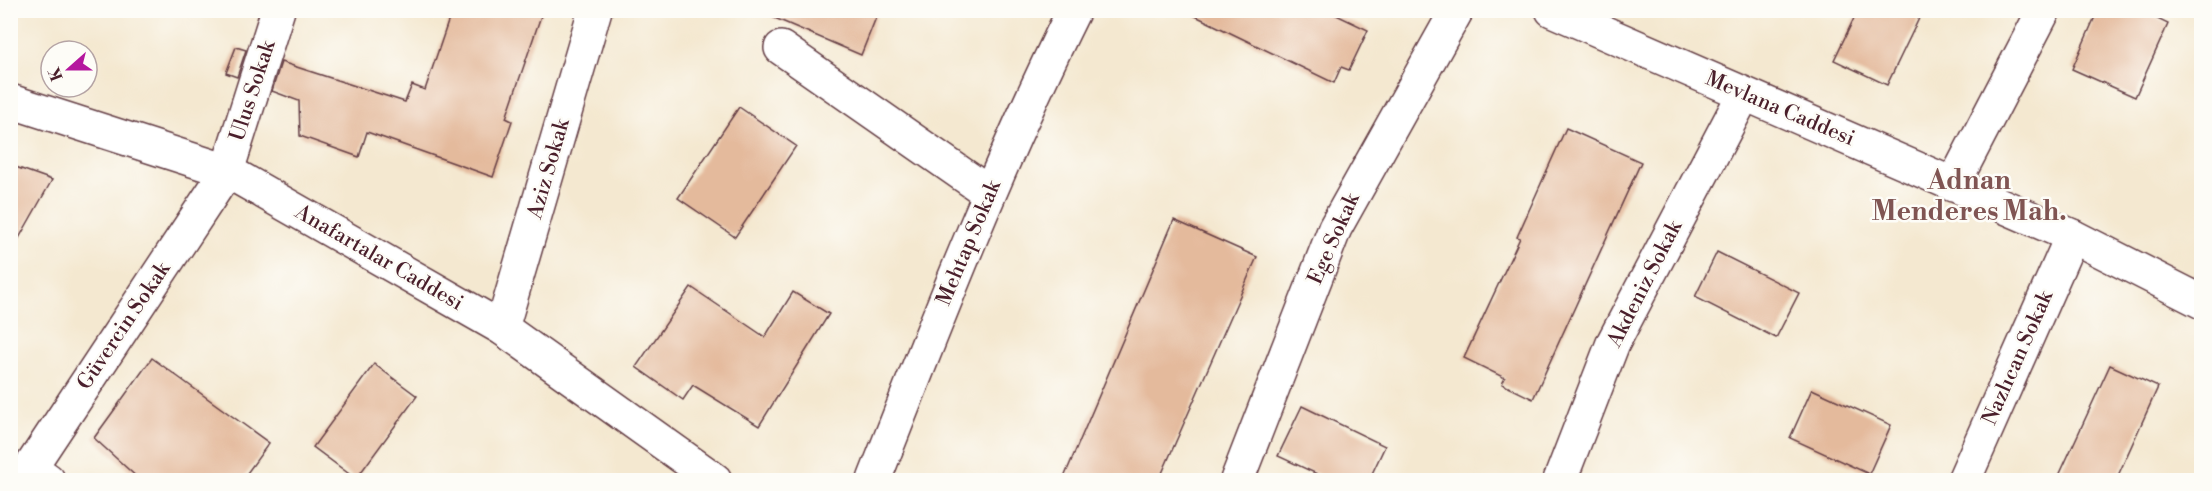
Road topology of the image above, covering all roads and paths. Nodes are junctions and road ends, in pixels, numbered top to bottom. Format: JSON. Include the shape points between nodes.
{"nodes":[{"id":1,"x":278,"y":10,"type":"edge"},
{"id":2,"x":595,"y":10,"type":"edge"},
{"id":3,"x":1074,"y":10,"type":"edge"},
{"id":4,"x":1457,"y":10,"type":"edge"},
{"id":5,"x":1552,"y":10,"type":"edge"},
{"id":6,"x":2044,"y":10,"type":"edge"},
{"id":7,"x":781,"y":48,"type":"dead end"},
{"id":8,"x":1744,"y":94,"type":"junction"},
{"id":9,"x":10,"y":101,"type":"edge"},
{"id":10,"x":227,"y":171,"type":"junction"},
{"id":11,"x":1953,"y":185,"type":"junction"},
{"id":12,"x":989,"y":194,"type":"junction"},
{"id":13,"x":2072,"y":236,"type":"junction"},
{"id":14,"x":2202,"y":302,"type":"edge"},
{"id":15,"x":502,"y":328,"type":"junction"},
{"id":16,"x":34,"y":476,"type":"edge"},
{"id":17,"x":715,"y":480,"type":"edge"},
{"id":18,"x":874,"y":480,"type":"edge"},
{"id":19,"x":1237,"y":480,"type":"edge"},
{"id":20,"x":1560,"y":480,"type":"edge"},
{"id":21,"x":1964,"y":480,"type":"edge"}],
"edges":[{"from":1,"to":10,"type":"street","name":"Ulus Sokak"},
{"from":2,"to":15,"type":"street","name":"Aziz Sokak"},
{"from":3,"to":12,"type":"street","name":"Mehtap Sokak"},
{"from":4,"to":19,"type":"street","name":"Ege Sokak","via":[[1335,228]]},
{"from":5,"to":8,"type":"street","name":"Mevlana Caddesi"},
{"from":6,"to":11,"type":"street"},
{"from":7,"to":12,"type":"street"},
{"from":8,"to":11,"type":"street","name":"Mevlana Caddesi"},
{"from":8,"to":20,"type":"street","name":"Akdeniz Sokak","via":[[1613,343]]},
{"from":9,"to":10,"type":"street","name":"Anafartalar Caddesi"},
{"from":10,"to":15,"type":"street","name":"Anafartalar Caddesi"},
{"from":10,"to":16,"type":"street","name":"Güvercin Sokak"},
{"from":11,"to":13,"type":"street","name":"Mevlana Caddesi"},
{"from":12,"to":18,"type":"street","name":"Mehtap Sokak"},
{"from":13,"to":14,"type":"street","name":"Mevlana Caddesi"},
{"from":13,"to":21,"type":"street","name":"Nazlıcan Sokak"},
{"from":15,"to":17,"type":"street","name":"Anafartalar Caddesi"}]}
